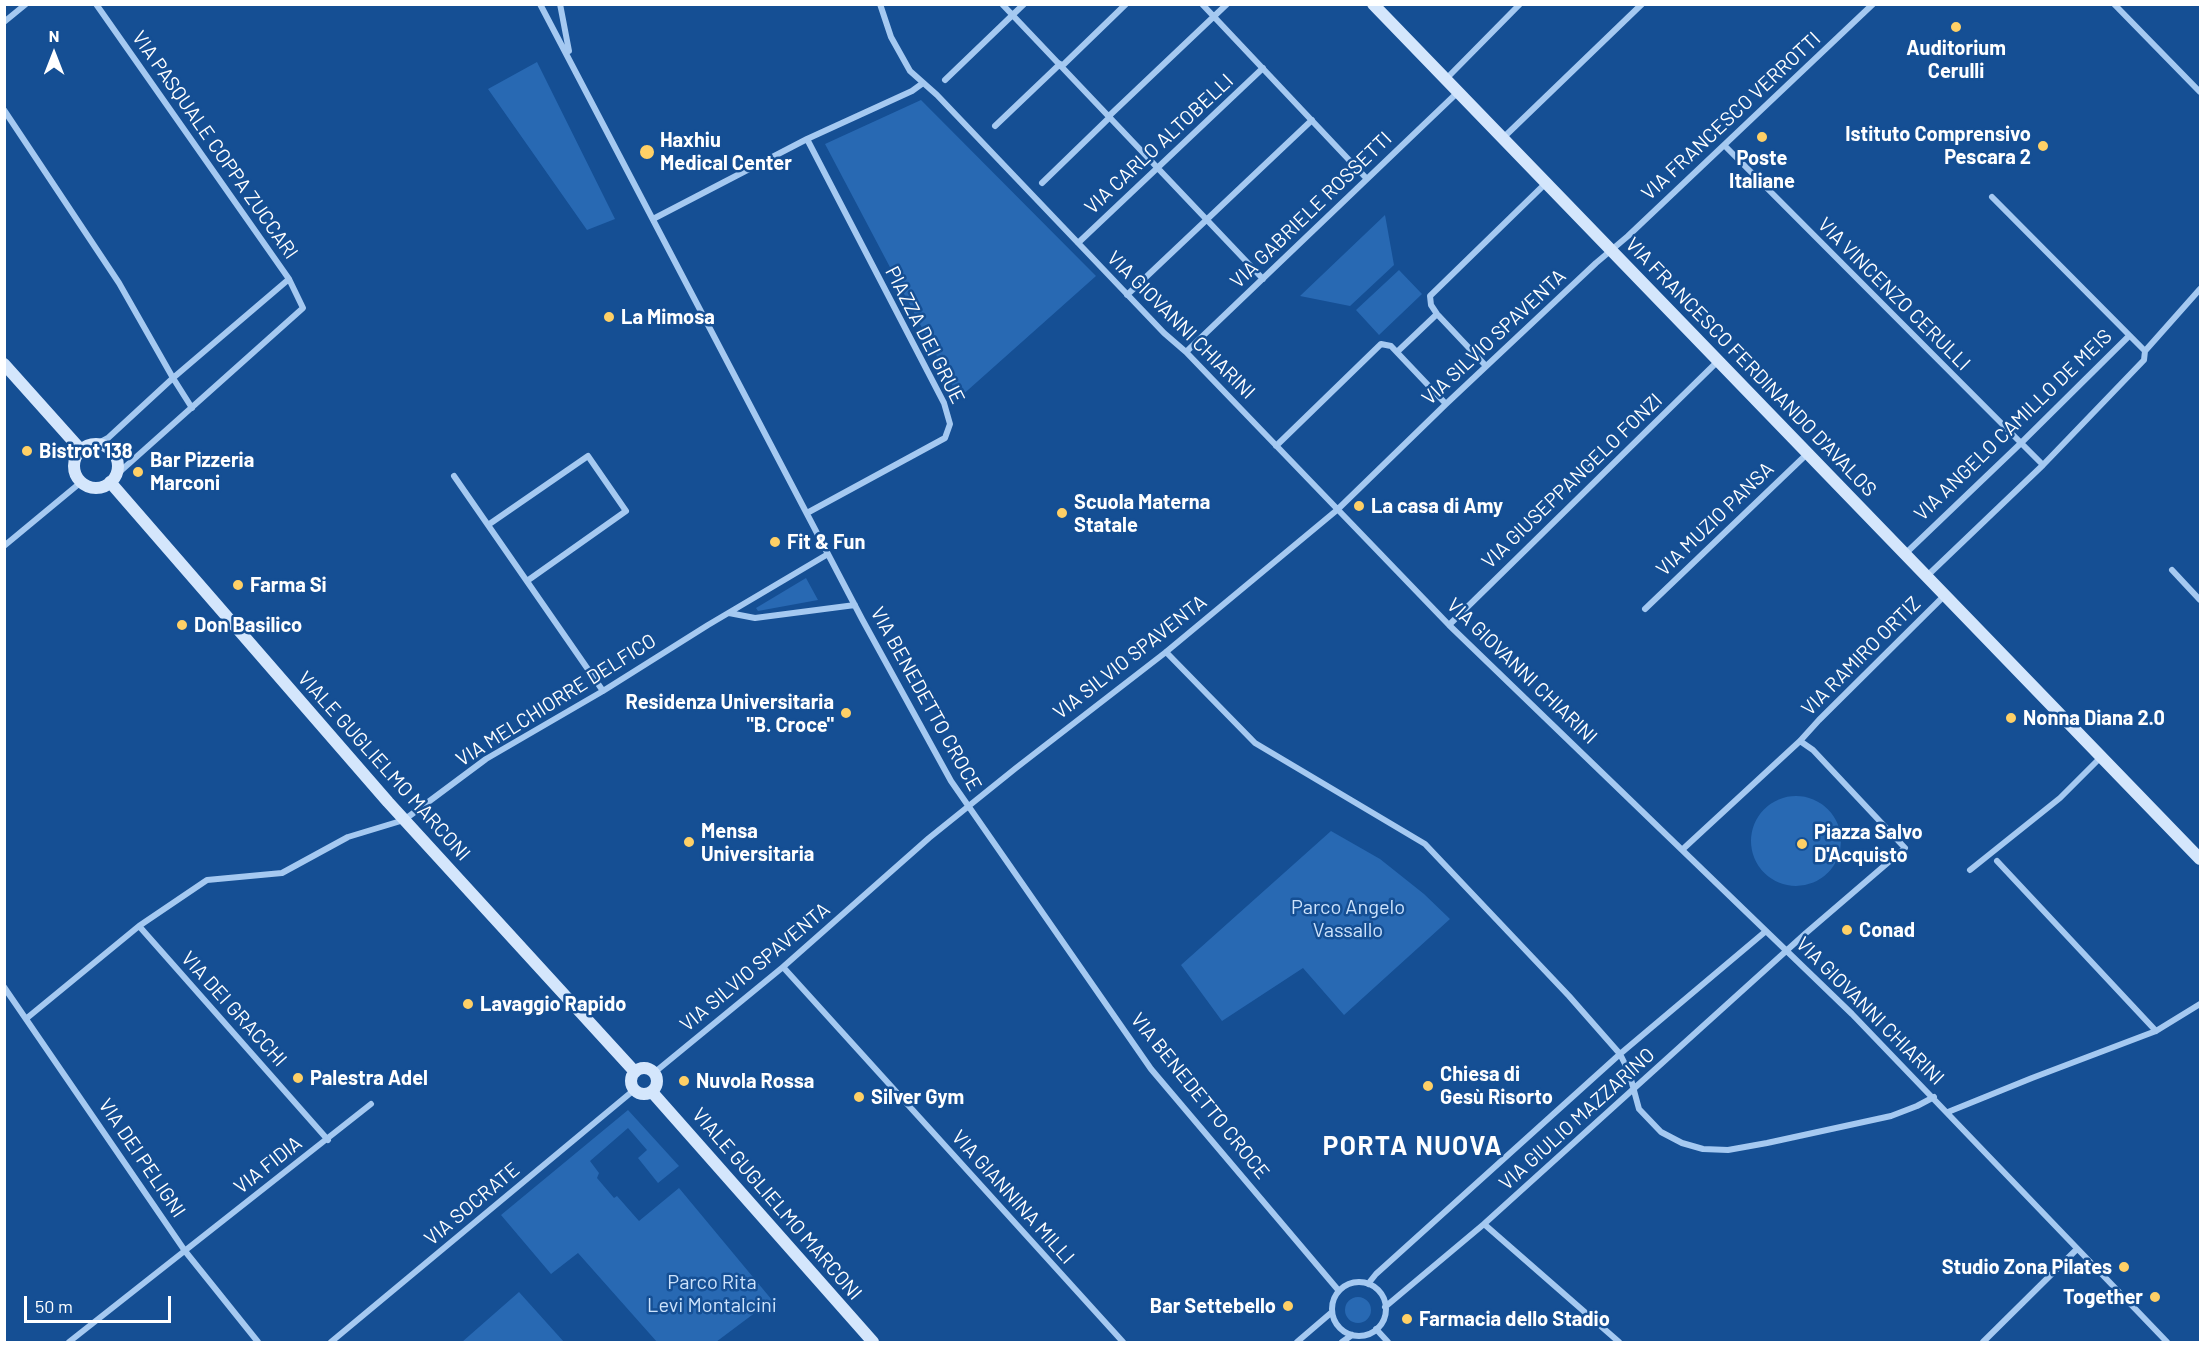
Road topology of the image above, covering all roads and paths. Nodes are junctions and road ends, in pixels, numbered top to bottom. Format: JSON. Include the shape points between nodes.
{"nodes":[{"id":1,"x":26,"y":4,"type":"edge"},
{"id":2,"x":96,"y":4,"type":"edge"},
{"id":3,"x":540,"y":4,"type":"edge"},
{"id":4,"x":560,"y":4,"type":"edge"},
{"id":5,"x":880,"y":4,"type":"edge"},
{"id":6,"x":1002,"y":4,"type":"edge"},
{"id":7,"x":1024,"y":4,"type":"edge"},
{"id":8,"x":1126,"y":4,"type":"edge"},
{"id":9,"x":1202,"y":4,"type":"edge"},
{"id":10,"x":1227,"y":4,"type":"edge"},
{"id":11,"x":1373,"y":4,"type":"edge"},
{"id":12,"x":1520,"y":4,"type":"edge"},
{"id":13,"x":1642,"y":4,"type":"edge"},
{"id":14,"x":1873,"y":4,"type":"edge"},
{"id":15,"x":2114,"y":4,"type":"edge"},
{"id":16,"x":1013,"y":15,"type":"junction"},
{"id":17,"x":1214,"y":17,"type":"junction"},
{"id":18,"x":4,"y":22,"type":"edge"},
{"id":19,"x":1061,"y":65,"type":"junction"},
{"id":20,"x":574,"y":66,"type":"junction"},
{"id":21,"x":1263,"y":68,"type":"junction"},
{"id":22,"x":1445,"y":79,"type":"junction"},
{"id":23,"x":945,"y":80,"type":"dead end"},
{"id":24,"x":922,"y":83,"type":"junction"},
{"id":25,"x":1458,"y":92,"type":"junction"},
{"id":26,"x":2200,"y":92,"type":"edge"},
{"id":27,"x":4,"y":110,"type":"edge"},
{"id":28,"x":1110,"y":116,"type":"junction"},
{"id":29,"x":1312,"y":120,"type":"junction"},
{"id":30,"x":995,"y":126,"type":"dead end"},
{"id":31,"x":1503,"y":138,"type":"junction"},
{"id":32,"x":807,"y":139,"type":"junction"},
{"id":33,"x":1724,"y":145,"type":"junction"},
{"id":34,"x":1158,"y":167,"type":"junction"},
{"id":35,"x":1367,"y":178,"type":"junction"},
{"id":36,"x":1042,"y":183,"type":"dead end"},
{"id":37,"x":1546,"y":183,"type":"junction"},
{"id":38,"x":1992,"y":197,"type":"dead end"},
{"id":39,"x":653,"y":219,"type":"junction"},
{"id":40,"x":1207,"y":219,"type":"junction"},
{"id":41,"x":1078,"y":243,"type":"junction"},
{"id":42,"x":1611,"y":250,"type":"junction"},
{"id":43,"x":290,"y":279,"type":"junction"},
{"id":44,"x":1263,"y":279,"type":"junction"},
{"id":45,"x":2200,"y":289,"type":"edge"},
{"id":46,"x":1127,"y":295,"type":"junction"},
{"id":47,"x":1437,"y":314,"type":"junction"},
{"id":48,"x":2129,"y":336,"type":"junction"},
{"id":49,"x":2145,"y":351,"type":"junction"},
{"id":50,"x":1186,"y":352,"type":"junction"},
{"id":51,"x":1397,"y":352,"type":"junction"},
{"id":52,"x":1718,"y":361,"type":"junction"},
{"id":53,"x":4,"y":364,"type":"edge"},
{"id":54,"x":1486,"y":366,"type":"junction"},
{"id":55,"x":173,"y":378,"type":"junction"},
{"id":56,"x":1446,"y":404,"type":"junction"},
{"id":57,"x":192,"y":408,"type":"junction"},
{"id":58,"x":97,"y":444,"type":"junction"},
{"id":59,"x":2020,"y":444,"type":"junction"},
{"id":60,"x":1276,"y":446,"type":"junction"},
{"id":61,"x":81,"y":450,"type":"junction"},
{"id":62,"x":1808,"y":453,"type":"junction"},
{"id":63,"x":2043,"y":465,"type":"junction"},
{"id":64,"x":454,"y":476,"type":"dead end"},
{"id":65,"x":112,"y":479,"type":"junction"},
{"id":66,"x":83,"y":483,"type":"junction"},
{"id":67,"x":1337,"y":510,"type":"junction"},
{"id":68,"x":807,"y":513,"type":"junction"},
{"id":69,"x":488,"y":525,"type":"junction"},
{"id":70,"x":4,"y":546,"type":"edge"},
{"id":71,"x":828,"y":554,"type":"junction"},
{"id":72,"x":1905,"y":554,"type":"junction"},
{"id":73,"x":2172,"y":570,"type":"dead end"},
{"id":74,"x":1926,"y":576,"type":"junction"},
{"id":75,"x":527,"y":581,"type":"junction"},
{"id":76,"x":1945,"y":595,"type":"junction"},
{"id":77,"x":2200,"y":600,"type":"edge"},
{"id":78,"x":855,"y":605,"type":"junction"},
{"id":79,"x":1645,"y":609,"type":"dead end"},
{"id":80,"x":729,"y":613,"type":"junction"},
{"id":81,"x":1449,"y":625,"type":"junction"},
{"id":82,"x":1166,"y":652,"type":"junction"},
{"id":83,"x":603,"y":692,"type":"junction"},
{"id":84,"x":1800,"y":741,"type":"junction"},
{"id":85,"x":2102,"y":757,"type":"junction"},
{"id":86,"x":968,"y":807,"type":"junction"},
{"id":87,"x":404,"y":820,"type":"junction"},
{"id":88,"x":1683,"y":849,"type":"junction"},
{"id":89,"x":2200,"y":859,"type":"edge"},
{"id":90,"x":1997,"y":861,"type":"dead end"},
{"id":91,"x":1970,"y":870,"type":"dead end"},
{"id":92,"x":139,"y":926,"type":"junction"},
{"id":93,"x":1766,"y":931,"type":"junction"},
{"id":94,"x":1786,"y":951,"type":"junction"},
{"id":95,"x":783,"y":967,"type":"junction"},
{"id":96,"x":4,"y":987,"type":"edge"},
{"id":97,"x":2200,"y":1004,"type":"edge"},
{"id":98,"x":27,"y":1018,"type":"junction"},
{"id":99,"x":2156,"y":1031,"type":"junction"},
{"id":100,"x":1620,"y":1054,"type":"junction"},
{"id":101,"x":635,"y":1072,"type":"junction"},
{"id":102,"x":655,"y":1072,"type":"junction"},
{"id":103,"x":634,"y":1090,"type":"junction"},
{"id":104,"x":1634,"y":1090,"type":"junction"},
{"id":105,"x":652,"y":1092,"type":"junction"},
{"id":106,"x":1934,"y":1097,"type":"junction"},
{"id":107,"x":371,"y":1104,"type":"dead end"},
{"id":108,"x":1948,"y":1112,"type":"junction"},
{"id":109,"x":328,"y":1140,"type":"junction"},
{"id":110,"x":1484,"y":1224,"type":"junction"},
{"id":111,"x":2077,"y":1249,"type":"junction"},
{"id":112,"x":185,"y":1251,"type":"junction"},
{"id":113,"x":1368,"y":1284,"type":"junction"},
{"id":114,"x":1339,"y":1291,"type":"junction"},
{"id":115,"x":1385,"y":1307,"type":"junction"},
{"id":116,"x":1332,"y":1312,"type":"junction"},
{"id":117,"x":1376,"y":1329,"type":"junction"},
{"id":118,"x":1352,"y":1335,"type":"junction"},
{"id":119,"x":69,"y":1342,"type":"edge"},
{"id":120,"x":258,"y":1342,"type":"edge"},
{"id":121,"x":331,"y":1342,"type":"edge"},
{"id":122,"x":873,"y":1342,"type":"edge"},
{"id":123,"x":1123,"y":1342,"type":"edge"},
{"id":124,"x":1297,"y":1342,"type":"edge"},
{"id":125,"x":1342,"y":1342,"type":"edge"},
{"id":126,"x":1388,"y":1342,"type":"edge"},
{"id":127,"x":1619,"y":1342,"type":"edge"},
{"id":128,"x":1983,"y":1342,"type":"edge"},
{"id":129,"x":2167,"y":1342,"type":"edge"}],
"edges":[{"from":1,"to":18,"type":"street"},
{"from":2,"to":43,"type":"street","name":"VIA PASQUALE COPPA ZUCCARI"},
{"from":3,"to":20,"type":"street","name":"VIA BENEDETTO CROCE"},
{"from":4,"to":20,"type":"street","name":"VIA BENEDETTO CROCE"},
{"from":5,"to":24,"type":"street","name":"VIA GIOVANNI CHIARINI","via":[[897,51]]},
{"from":6,"to":16,"type":"street"},
{"from":7,"to":16,"type":"street"},
{"from":8,"to":19,"type":"street"},
{"from":9,"to":17,"type":"street"},
{"from":10,"to":17,"type":"street"},
{"from":11,"to":22,"type":"main road","name":"VIA FRANCESCO FERDINANDO D'AVALOS"},
{"from":12,"to":22,"type":"street"},
{"from":13,"to":31,"type":"street"},
{"from":14,"to":33,"type":"street","name":"VIA FRANCESCO VERROTTI"},
{"from":15,"to":26,"type":"street"},
{"from":16,"to":19,"type":"street"},
{"from":16,"to":23,"type":"street"},
{"from":17,"to":21,"type":"street"},
{"from":17,"to":28,"type":"street"},
{"from":19,"to":28,"type":"street"},
{"from":19,"to":30,"type":"street"},
{"from":20,"to":39,"type":"street","name":"VIA BENEDETTO CROCE"},
{"from":21,"to":29,"type":"street"},
{"from":21,"to":34,"type":"street","name":"VIA CARLO ALTOBELLI"},
{"from":22,"to":25,"type":"main road","name":"VIA FRANCESCO FERDINANDO D'AVALOS"},
{"from":24,"to":32,"type":"street"},
{"from":24,"to":41,"type":"street","name":"VIA GIOVANNI CHIARINI"},
{"from":25,"to":31,"type":"main road","name":"VIA FRANCESCO FERDINANDO D'AVALOS"},
{"from":25,"to":35,"type":"street","name":"VIA GABRIELE ROSSETTI"},
{"from":27,"to":55,"type":"street","via":[[113,273]]},
{"from":28,"to":34,"type":"street"},
{"from":28,"to":36,"type":"street"},
{"from":29,"to":35,"type":"street"},
{"from":29,"to":40,"type":"street"},
{"from":31,"to":37,"type":"main road","name":"VIA FRANCESCO FERDINANDO D'AVALOS"},
{"from":32,"to":39,"type":"street"},
{"from":32,"to":68,"type":"street","name":"PIAZZA DEI GRUE","via":[[942,399],[950,424],[945,438]]},
{"from":33,"to":42,"type":"street","name":"VIA FRANCESCO VERROTTI"},
{"from":33,"to":59,"type":"street","name":"VIA VINCENZO CERULLI"},
{"from":34,"to":40,"type":"street"},
{"from":34,"to":41,"type":"street","name":"VIA CARLO ALTOBELLI"},
{"from":35,"to":44,"type":"street","name":"VIA GABRIELE ROSSETTI"},
{"from":37,"to":42,"type":"main road","name":"VIA FRANCESCO FERDINANDO D'AVALOS"},
{"from":37,"to":47,"type":"street","via":[[1430,296]]},
{"from":38,"to":48,"type":"street"},
{"from":39,"to":68,"type":"street","name":"VIA BENEDETTO CROCE"},
{"from":40,"to":44,"type":"street"},
{"from":40,"to":46,"type":"street"},
{"from":41,"to":46,"type":"street","name":"VIA GIOVANNI CHIARINI"},
{"from":42,"to":52,"type":"main road","name":"VIA FRANCESCO FERDINANDO D'AVALOS"},
{"from":42,"to":54,"type":"street","name":"VIA SILVIO SPAVENTA"},
{"from":43,"to":55,"type":"street"},
{"from":43,"to":57,"type":"street","name":"VIA PASQUALE COPPA ZUCCARI","via":[[303,308]]},
{"from":44,"to":50,"type":"street","name":"VIA GABRIELE ROSSETTI"},
{"from":45,"to":49,"type":"street"},
{"from":46,"to":50,"type":"street","name":"VIA GIOVANNI CHIARINI"},
{"from":47,"to":51,"type":"street"},
{"from":47,"to":54,"type":"street"},
{"from":48,"to":49,"type":"street","name":"VIA ANGELO CAMILLO DE MEIS"},
{"from":48,"to":59,"type":"street","name":"VIA ANGELO CAMILLO DE MEIS"},
{"from":49,"to":63,"type":"street","via":[[2144,360]]},
{"from":50,"to":60,"type":"street","name":"VIA GIOVANNI CHIARINI"},
{"from":51,"to":56,"type":"street"},
{"from":51,"to":60,"type":"street","via":[[1386,344],[1377,347]]},
{"from":52,"to":62,"type":"main road","name":"VIA FRANCESCO FERDINANDO D'AVALOS"},
{"from":52,"to":81,"type":"street","name":"VIA GIUSEPPANGELO FONZI"},
{"from":53,"to":61,"type":"main road"},
{"from":54,"to":56,"type":"street","name":"VIA SILVIO SPAVENTA"},
{"from":55,"to":57,"type":"street"},
{"from":55,"to":58,"type":"street"},
{"from":56,"to":67,"type":"street","name":"VIA SILVIO SPAVENTA"},
{"from":57,"to":65,"type":"street"},
{"from":58,"to":61,"type":"main road"},
{"from":58,"to":65,"type":"main road","via":[[113,453],[117,464]]},
{"from":59,"to":63,"type":"street","name":"VIA VINCENZO CERULLI"},
{"from":59,"to":72,"type":"street","name":"VIA ANGELO CAMILLO DE MEIS"},
{"from":60,"to":67,"type":"street","name":"VIA GIOVANNI CHIARINI"},
{"from":61,"to":66,"type":"main road","via":[[74,467]]},
{"from":62,"to":72,"type":"main road","name":"VIA FRANCESCO FERDINANDO D'AVALOS"},
{"from":62,"to":79,"type":"street","name":"VIA MUZIO PANSA"},
{"from":63,"to":74,"type":"street"},
{"from":64,"to":69,"type":"street"},
{"from":65,"to":66,"type":"main road","via":[[94,487]]},
{"from":65,"to":87,"type":"main road","name":"VIALE GUGLIELMO MARCONI"},
{"from":66,"to":70,"type":"street"},
{"from":67,"to":81,"type":"street","name":"VIA GIOVANNI CHIARINI"},
{"from":67,"to":82,"type":"street","name":"VIA SILVIO SPAVENTA"},
{"from":68,"to":71,"type":"street","name":"VIA BENEDETTO CROCE"},
{"from":69,"to":75,"type":"street"},
{"from":69,"to":75,"type":"street","via":[[588,456],[626,510]]},
{"from":71,"to":78,"type":"street","name":"VIA BENEDETTO CROCE"},
{"from":71,"to":80,"type":"street","name":"VIA MELCHIORRE DELFICO"},
{"from":72,"to":74,"type":"main road","name":"VIA FRANCESCO FERDINANDO D'AVALOS"},
{"from":73,"to":77,"type":"street"},
{"from":74,"to":76,"type":"main road","name":"VIA FRANCESCO FERDINANDO D'AVALOS"},
{"from":75,"to":83,"type":"street"},
{"from":76,"to":84,"type":"street","name":"VIA RAMIRO ORTIZ"},
{"from":76,"to":85,"type":"main road","name":"VIA FRANCESCO FERDINANDO D'AVALOS"},
{"from":78,"to":80,"type":"street","via":[[755,618]]},
{"from":78,"to":86,"type":"street","name":"VIA BENEDETTO CROCE"},
{"from":80,"to":83,"type":"street","name":"VIA MELCHIORRE DELFICO"},
{"from":81,"to":88,"type":"street","name":"VIA GIOVANNI CHIARINI"},
{"from":82,"to":86,"type":"street","name":"VIA SILVIO SPAVENTA"},
{"from":82,"to":100,"type":"street","via":[[1255,743],[1425,844]]},
{"from":83,"to":87,"type":"street","name":"VIA MELCHIORRE DELFICO","via":[[486,759]]},
{"from":84,"to":88,"type":"street"},
{"from":84,"to":94,"type":"street","via":[[1905,848]]},
{"from":85,"to":89,"type":"main road","name":"VIA FRANCESCO FERDINANDO D'AVALOS"},
{"from":85,"to":91,"type":"street","via":[[2060,798]]},
{"from":86,"to":95,"type":"street","name":"VIA SILVIO SPAVENTA"},
{"from":86,"to":114,"type":"street","name":"VIA BENEDETTO CROCE","via":[[1151,1069]]},
{"from":87,"to":92,"type":"street","name":"VIA MELCHIORRE DELFICO","via":[[348,837],[282,873],[207,880]]},
{"from":87,"to":101,"type":"main road","name":"VIALE GUGLIELMO MARCONI"},
{"from":88,"to":93,"type":"street","name":"VIA GIOVANNI CHIARINI"},
{"from":90,"to":99,"type":"street"},
{"from":92,"to":98,"type":"street","name":"VIA MELCHIORRE DELFICO"},
{"from":92,"to":109,"type":"street","name":"VIA DEI GRACCHI"},
{"from":93,"to":94,"type":"street","name":"VIA GIOVANNI CHIARINI"},
{"from":93,"to":100,"type":"street","name":"VIA GIULIO MAZZARINO"},
{"from":94,"to":104,"type":"street","name":"VIA GIULIO MAZZARINO"},
{"from":94,"to":106,"type":"street","name":"VIA GIOVANNI CHIARINI"},
{"from":95,"to":102,"type":"street","name":"VIA SILVIO SPAVENTA"},
{"from":95,"to":123,"type":"street","name":"VIA GIANNINA MILLI"},
{"from":96,"to":98,"type":"street","name":"VIA DEI PELIGNI"},
{"from":97,"to":99,"type":"street"},
{"from":98,"to":112,"type":"street","name":"VIA DEI PELIGNI"},
{"from":99,"to":108,"type":"street"},
{"from":100,"to":104,"type":"street"},
{"from":100,"to":113,"type":"street","name":"VIA GIULIO MAZZARINO"},
{"from":101,"to":102,"type":"main road","via":[[645,1068]]},
{"from":101,"to":103,"type":"main road","via":[[631,1082]]},
{"from":102,"to":105,"type":"main road","via":[[657,1085]]},
{"from":103,"to":105,"type":"main road","via":[[640,1094]]},
{"from":103,"to":121,"type":"street","name":"VIA SOCRATE"},
{"from":104,"to":106,"type":"street","via":[[1639,1108],[1661,1132],[1703,1149],[1728,1150],[1891,1116]]},
{"from":104,"to":110,"type":"street","name":"VIA GIULIO MAZZARINO"},
{"from":105,"to":122,"type":"main road","name":"VIALE GUGLIELMO MARCONI"},
{"from":106,"to":108,"type":"street","name":"VIA GIOVANNI CHIARINI"},
{"from":107,"to":109,"type":"street","name":"VIA FIDIA"},
{"from":108,"to":111,"type":"street","name":"VIA GIOVANNI CHIARINI"},
{"from":109,"to":112,"type":"street","name":"VIA FIDIA"},
{"from":110,"to":115,"type":"street","name":"VIA GIULIO MAZZARINO"},
{"from":110,"to":127,"type":"street"},
{"from":111,"to":128,"type":"street"},
{"from":111,"to":129,"type":"street","name":"VIA GIOVANNI CHIARINI"},
{"from":112,"to":119,"type":"street","name":"VIA FIDIA"},
{"from":112,"to":120,"type":"street","name":"VIA DEI PELIGNI"},
{"from":113,"to":114,"type":"street","via":[[1352,1283]]},
{"from":113,"to":115,"type":"street","via":[[1380,1293]]},
{"from":114,"to":116,"type":"street"},
{"from":115,"to":117,"type":"street","via":[[1383,1321]]},
{"from":116,"to":118,"type":"street","via":[[1338,1327]]},
{"from":116,"to":124,"type":"street"},
{"from":117,"to":118,"type":"street","via":[[1366,1335]]},
{"from":117,"to":126,"type":"street"},
{"from":118,"to":125,"type":"street"}]}
